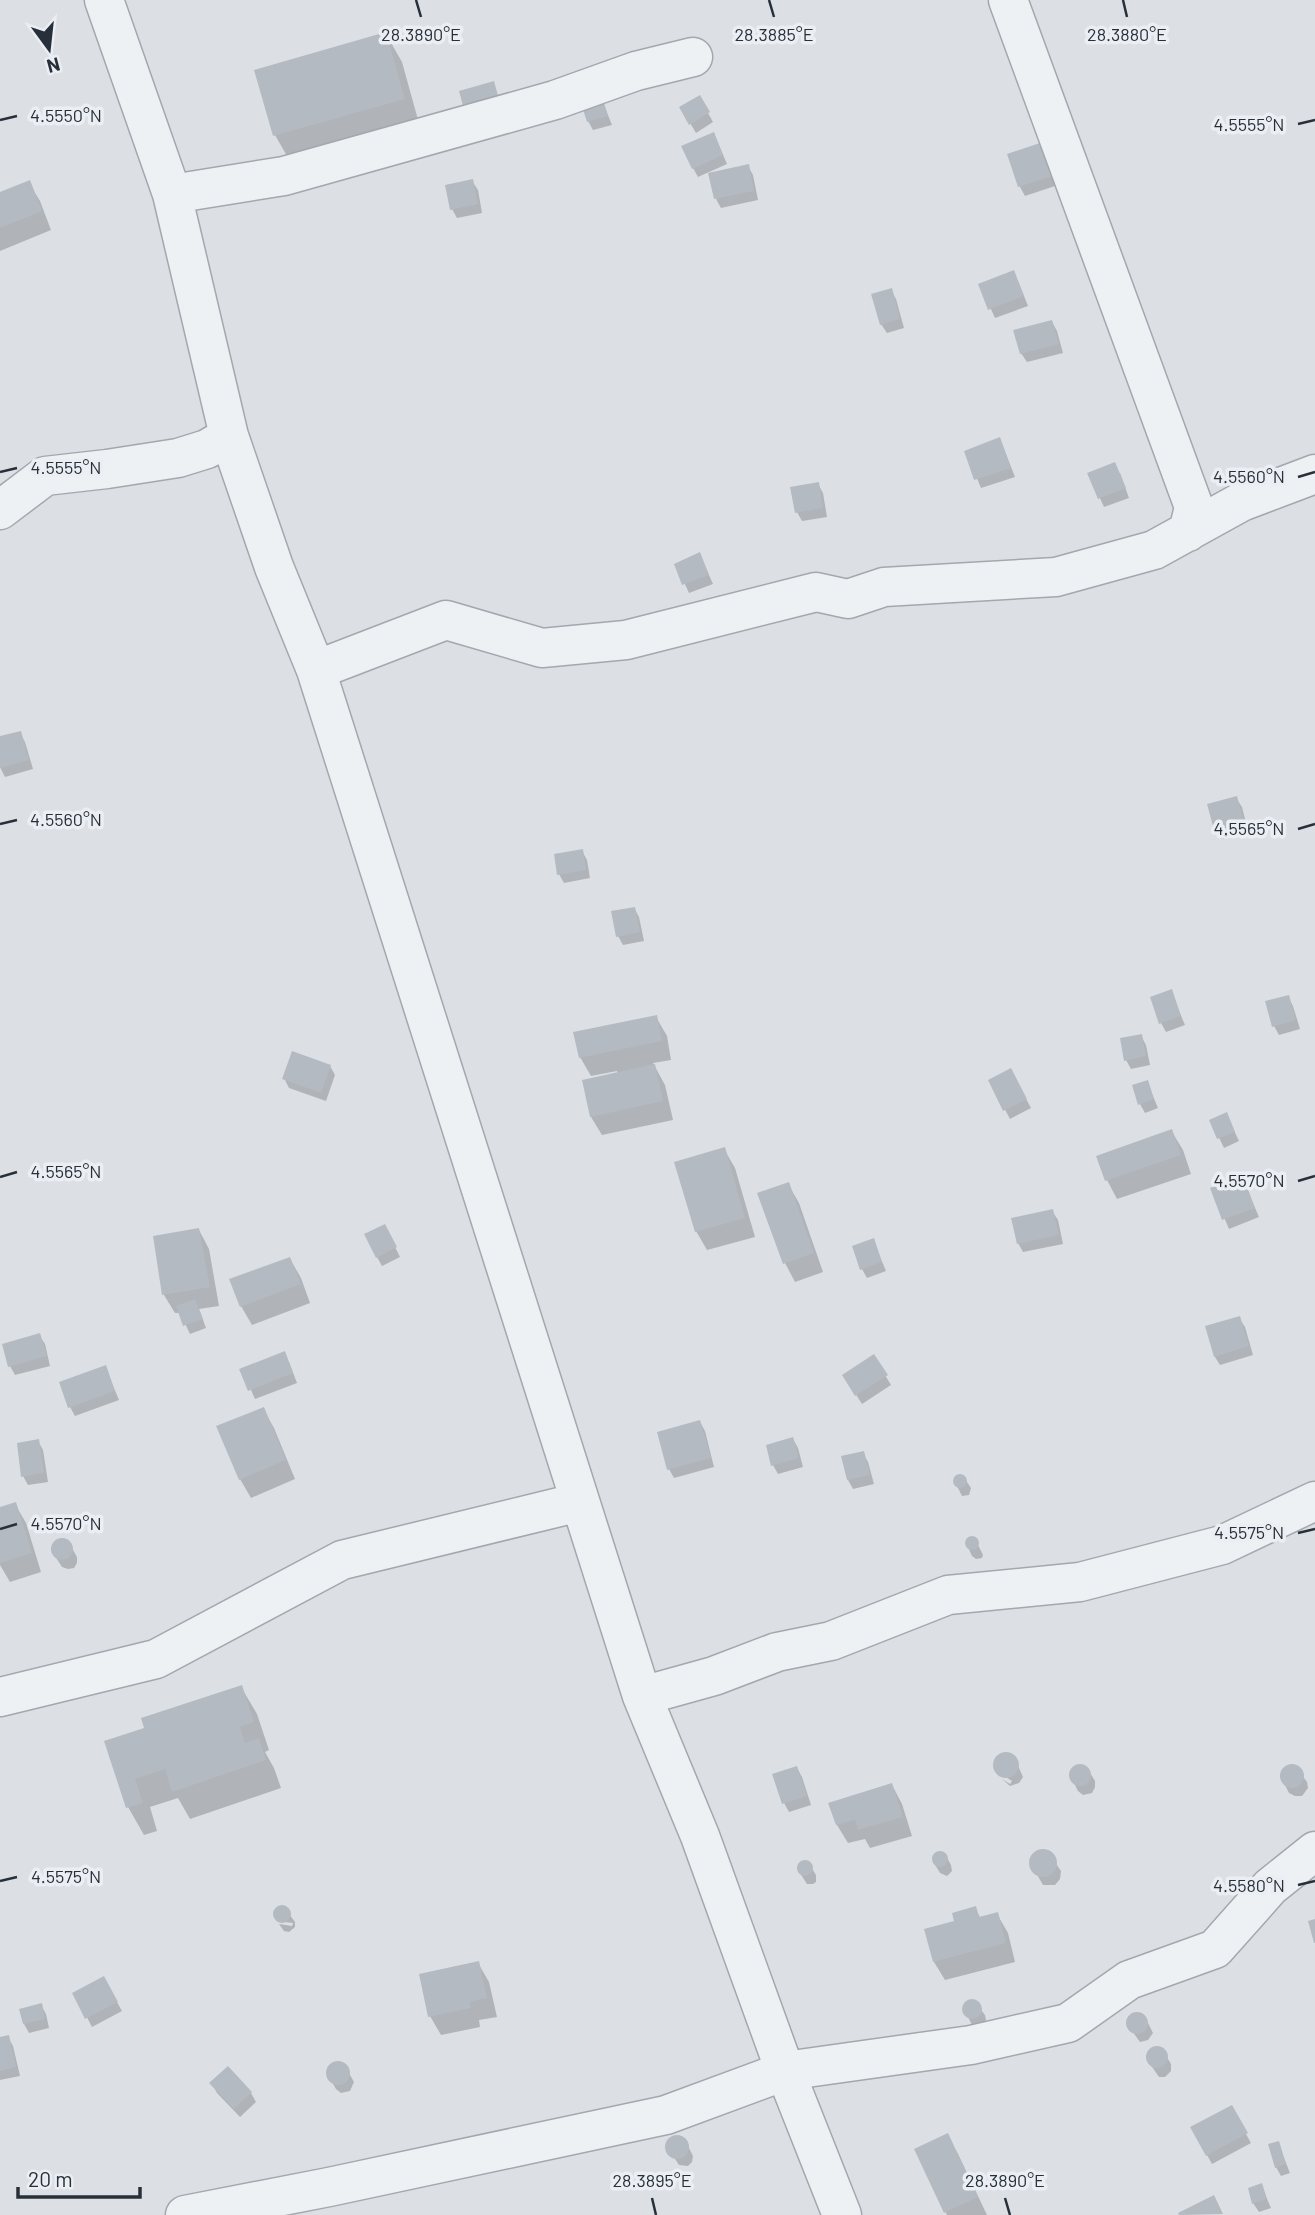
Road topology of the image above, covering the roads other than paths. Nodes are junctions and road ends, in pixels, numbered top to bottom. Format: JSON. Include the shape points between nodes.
{"nodes":[{"id":1,"x":104,"y":0,"type":"edge"},
{"id":2,"x":1008,"y":0,"type":"edge"},
{"id":3,"x":693,"y":57,"type":"dead end"},
{"id":4,"x":172,"y":194,"type":"junction"},
{"id":5,"x":229,"y":436,"type":"junction"},
{"id":6,"x":1315,"y":474,"type":"edge"},
{"id":7,"x":0,"y":510,"type":"edge"},
{"id":8,"x":1188,"y":532,"type":"junction"},
{"id":9,"x":316,"y":670,"type":"junction"},
{"id":10,"x":1315,"y":1501,"type":"edge"},
{"id":11,"x":580,"y":1502,"type":"junction"},
{"id":12,"x":642,"y":1696,"type":"junction"},
{"id":13,"x":0,"y":1697,"type":"edge"},
{"id":14,"x":1315,"y":1851,"type":"edge"},
{"id":15,"x":785,"y":2071,"type":"junction"},
{"id":16,"x":185,"y":2215,"type":"edge"},
{"id":17,"x":842,"y":2215,"type":"edge"}],
"edges":[{"from":1,"to":4,"type":"street"},
{"from":2,"to":8,"type":"street","via":[[1194,507]]},
{"from":3,"to":4,"type":"street","via":[[284,176]]},
{"from":4,"to":5,"type":"street"},
{"from":5,"to":7,"type":"street","via":[[178,458],[44,476]]},
{"from":5,"to":9,"type":"street"},
{"from":6,"to":8,"type":"street","via":[[1241,502]]},
{"from":8,"to":9,"type":"street","via":[[1154,550],[1056,577],[884,587],[848,599],[816,592],[626,640],[542,648],[446,621]]},
{"from":9,"to":11,"type":"street"},
{"from":10,"to":12,"type":"street","via":[[1222,1545],[1080,1582],[948,1595],[831,1642],[777,1652]]},
{"from":11,"to":12,"type":"street"},
{"from":11,"to":13,"type":"street","via":[[342,1560],[156,1659]]},
{"from":12,"to":15,"type":"street","via":[[700,1836]]},
{"from":14,"to":15,"type":"street","via":[[1270,1887],[1215,1949],[1129,1980],[1068,2023],[971,2045]]},
{"from":15,"to":16,"type":"street","via":[[666,2116]]},
{"from":15,"to":17,"type":"street"}]}
